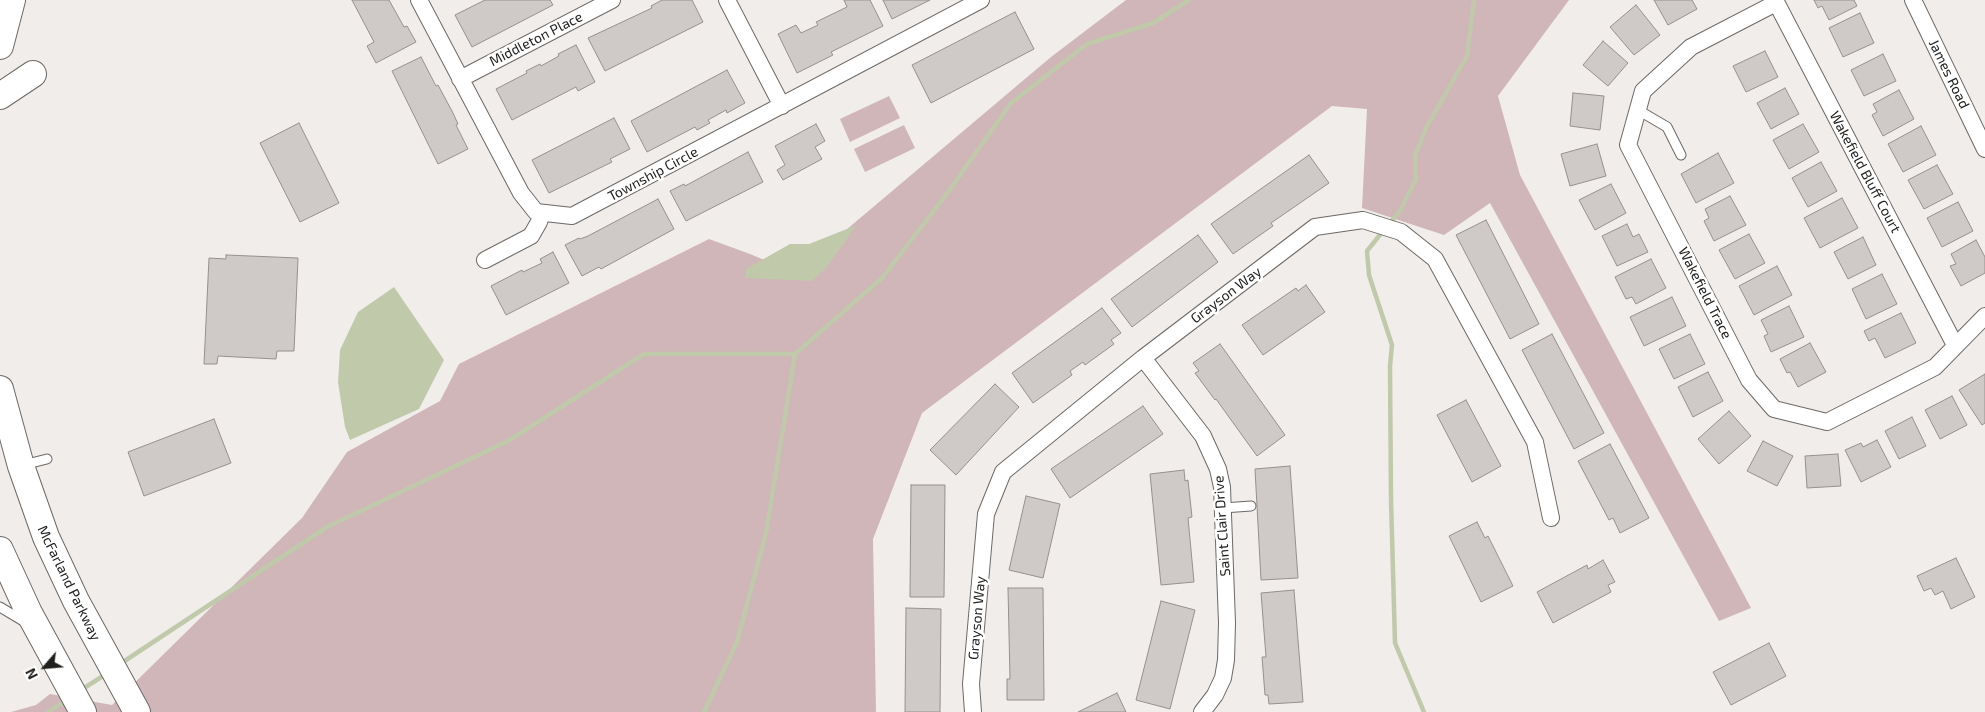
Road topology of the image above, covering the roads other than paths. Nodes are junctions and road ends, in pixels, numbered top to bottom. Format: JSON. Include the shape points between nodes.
{"nodes":[{"id":1,"x":12,"y":0,"type":"edge"},
{"id":2,"x":419,"y":0,"type":"edge"},
{"id":3,"x":612,"y":0,"type":"edge"},
{"id":4,"x":727,"y":0,"type":"edge"},
{"id":5,"x":981,"y":0,"type":"edge"},
{"id":6,"x":1913,"y":0,"type":"edge"},
{"id":7,"x":1775,"y":2,"type":"edge"},
{"id":8,"x":0,"y":46,"type":"edge"},
{"id":9,"x":33,"y":74,"type":"dead end"},
{"id":10,"x":460,"y":79,"type":"junction"},
{"id":11,"x":0,"y":96,"type":"edge"},
{"id":12,"x":782,"y":106,"type":"junction"},
{"id":13,"x":1638,"y":110,"type":"junction"},
{"id":14,"x":1985,"y":149,"type":"edge"},
{"id":15,"x":1681,"y":154,"type":"dead end"},
{"id":16,"x":542,"y":213,"type":"junction"},
{"id":17,"x":485,"y":260,"type":"dead end"},
{"id":18,"x":1985,"y":316,"type":"edge"},
{"id":19,"x":1955,"y":345,"type":"junction"},
{"id":20,"x":1143,"y":358,"type":"junction"},
{"id":21,"x":0,"y":389,"type":"edge"},
{"id":22,"x":47,"y":459,"type":"dead end"},
{"id":23,"x":20,"y":466,"type":"junction"},
{"id":24,"x":1251,"y":506,"type":"dead end"},
{"id":25,"x":1223,"y":508,"type":"junction"},
{"id":26,"x":1551,"y":518,"type":"dead end"},
{"id":27,"x":0,"y":550,"type":"edge"},
{"id":28,"x":0,"y":607,"type":"edge"},
{"id":29,"x":38,"y":630,"type":"junction"},
{"id":30,"x":83,"y":712,"type":"edge"},
{"id":31,"x":137,"y":712,"type":"edge"},
{"id":32,"x":973,"y":712,"type":"edge"},
{"id":33,"x":1202,"y":712,"type":"edge"}],
"edges":[{"from":1,"to":8,"type":"main road"},
{"from":2,"to":10,"type":"street"},
{"from":3,"to":10,"type":"street","name":"Middleton Place"},
{"from":4,"to":12,"type":"street"},
{"from":5,"to":12,"type":"street","name":"Township Circle"},
{"from":6,"to":14,"type":"street","name":"James Road"},
{"from":7,"to":13,"type":"street","name":"Wakefield Trace","via":[[1691,47],[1644,91]]},
{"from":7,"to":19,"type":"street","name":"Wakefield Bluff Court"},
{"from":9,"to":11,"type":"main road"},
{"from":10,"to":16,"type":"street","via":[[520,193],[536,212]]},
{"from":12,"to":16,"type":"street","name":"Township Circle","via":[[572,216]]},
{"from":13,"to":15,"type":"lane","via":[[1667,128]]},
{"from":13,"to":19,"type":"street","name":"Wakefield Trace","via":[[1628,145],[1749,380],[1774,409],[1827,422],[1935,367]]},
{"from":16,"to":17,"type":"street","via":[[531,236]]},
{"from":18,"to":19,"type":"street","name":"Wakefield Trace"},
{"from":20,"to":25,"type":"street","name":"Saint Clair Drive","via":[[1211,451],[1222,486]]},
{"from":20,"to":26,"type":"street","name":"Grayson Way","via":[[1315,227],[1363,220],[1401,232],[1435,259],[1535,442]]},
{"from":20,"to":32,"type":"street","name":"Grayson Way","via":[[1003,472],[986,514],[971,684]]},
{"from":21,"to":23,"type":"main road","name":"McFarland Parkway"},
{"from":22,"to":23,"type":"lane"},
{"from":23,"to":31,"type":"main road","name":"McFarland Parkway","via":[[55,559]]},
{"from":24,"to":25,"type":"lane"},
{"from":25,"to":33,"type":"street","name":"Saint Clair Drive","via":[[1226,660],[1215,695]]},
{"from":27,"to":29,"type":"main road"},
{"from":28,"to":29,"type":"lane"},
{"from":29,"to":30,"type":"main road"}]}
